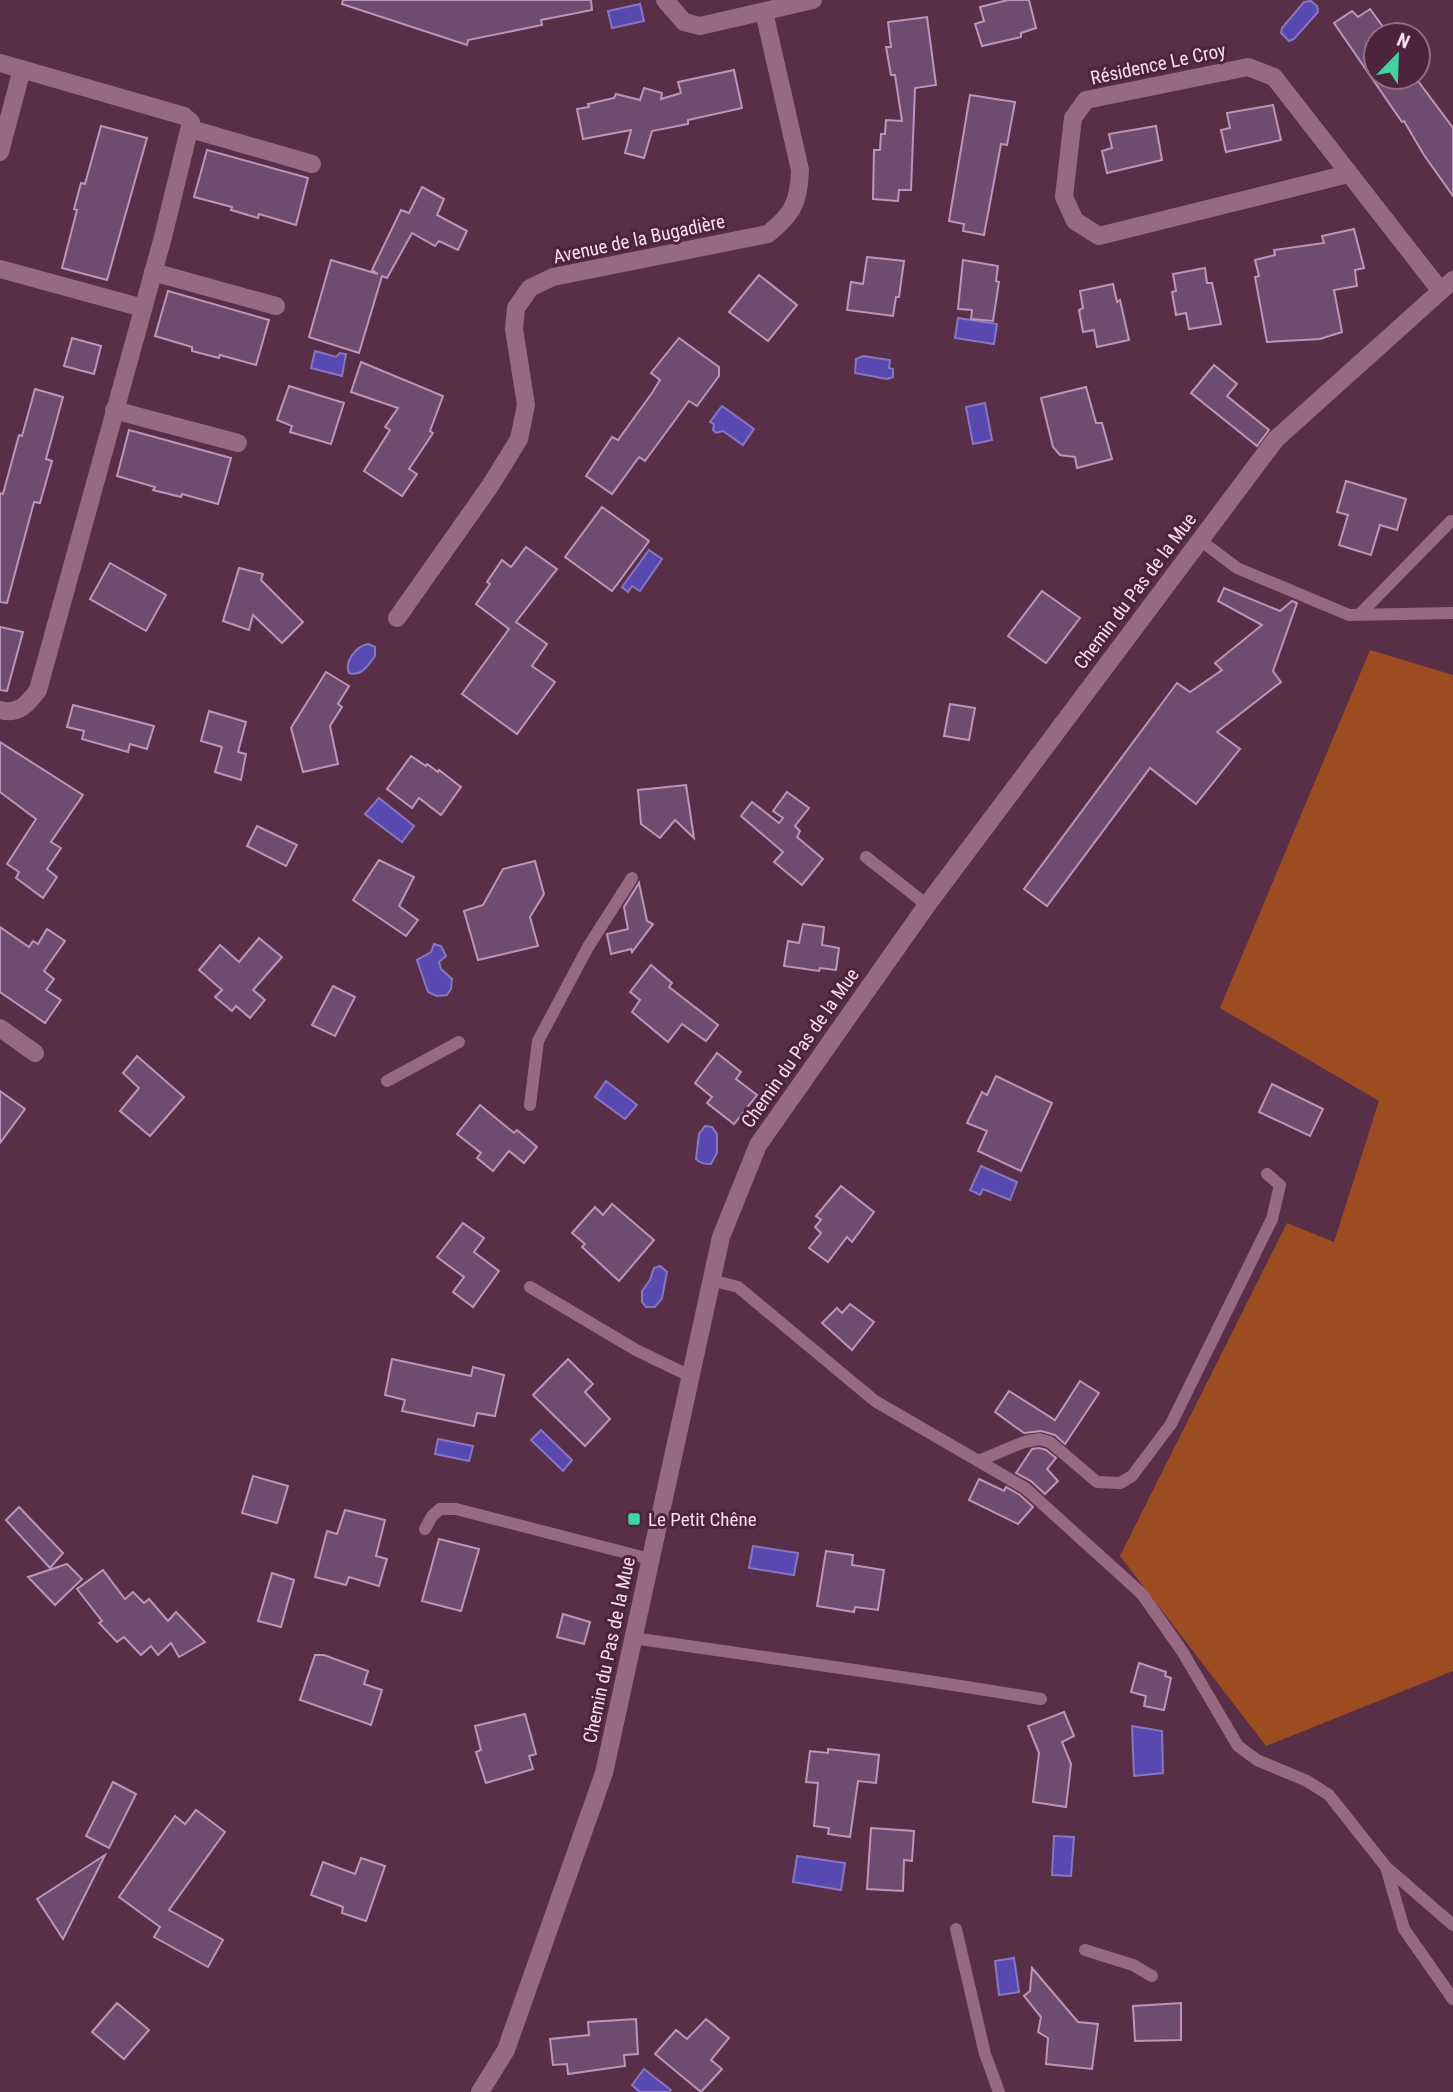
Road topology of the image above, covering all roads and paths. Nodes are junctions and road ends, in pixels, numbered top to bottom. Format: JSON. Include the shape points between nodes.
{"nodes":[{"id":1,"x":665,"y":0,"type":"edge"},
{"id":2,"x":813,"y":0,"type":"edge"},
{"id":3,"x":764,"y":12,"type":"junction"},
{"id":4,"x":0,"y":63,"type":"edge"},
{"id":5,"x":22,"y":69,"type":"junction"},
{"id":6,"x":191,"y":129,"type":"junction"},
{"id":7,"x":0,"y":152,"type":"edge"},
{"id":8,"x":312,"y":164,"type":"dead end"},
{"id":9,"x":1348,"y":174,"type":"junction"},
{"id":10,"x":0,"y":268,"type":"edge"},
{"id":11,"x":153,"y":272,"type":"junction"},
{"id":12,"x":1446,"y":285,"type":"edge"},
{"id":13,"x":276,"y":306,"type":"dead end"},
{"id":14,"x":143,"y":308,"type":"junction"},
{"id":15,"x":114,"y":410,"type":"junction"},
{"id":16,"x":238,"y":443,"type":"dead end"},
{"id":17,"x":1451,"y":522,"type":"dead end"},
{"id":18,"x":1200,"y":540,"type":"junction"},
{"id":19,"x":1453,"y":613,"type":"edge"},
{"id":20,"x":1360,"y":614,"type":"junction"},
{"id":21,"x":397,"y":618,"type":"dead end"},
{"id":22,"x":0,"y":710,"type":"edge"},
{"id":23,"x":866,"y":857,"type":"dead end"},
{"id":24,"x":632,"y":878,"type":"dead end"},
{"id":25,"x":927,"y":905,"type":"junction"},
{"id":26,"x":0,"y":1028,"type":"edge"},
{"id":27,"x":459,"y":1042,"type":"dead end"},
{"id":28,"x":35,"y":1053,"type":"dead end"},
{"id":29,"x":387,"y":1081,"type":"dead end"},
{"id":30,"x":530,"y":1105,"type":"dead end"},
{"id":31,"x":1267,"y":1174,"type":"dead end"},
{"id":32,"x":711,"y":1280,"type":"junction"},
{"id":33,"x":530,"y":1287,"type":"dead end"},
{"id":34,"x":690,"y":1376,"type":"junction"},
{"id":35,"x":978,"y":1461,"type":"junction"},
{"id":36,"x":425,"y":1529,"type":"dead end"},
{"id":37,"x":650,"y":1559,"type":"junction"},
{"id":38,"x":633,"y":1638,"type":"junction"},
{"id":39,"x":1041,"y":1699,"type":"dead end"},
{"id":40,"x":1386,"y":1867,"type":"junction"},
{"id":41,"x":1453,"y":1925,"type":"edge"},
{"id":42,"x":956,"y":1929,"type":"dead end"},
{"id":43,"x":1085,"y":1950,"type":"dead end"},
{"id":44,"x":1152,"y":1976,"type":"dead end"},
{"id":45,"x":1453,"y":1998,"type":"edge"},
{"id":46,"x":480,"y":2092,"type":"edge"},
{"id":47,"x":999,"y":2092,"type":"edge"}],
"edges":[{"from":1,"to":3,"type":"street","via":[[684,22],[700,26]]},
{"from":2,"to":3,"type":"street"},
{"from":3,"to":21,"type":"street","name":"Avenue de la Bugadière","via":[[800,170],[800,192],[789,216],[768,234],[553,277],[530,288],[516,308],[514,329],[526,405],[519,439]]},
{"from":4,"to":5,"type":"street"},
{"from":5,"to":6,"type":"street","via":[[184,116]]},
{"from":5,"to":7,"type":"street"},
{"from":6,"to":8,"type":"street"},
{"from":6,"to":11,"type":"street"},
{"from":9,"to":9,"type":"street","name":"Résidence Le Croy","via":[[1274,77],[1248,67],[1086,100],[1073,118],[1064,198],[1075,221],[1099,236]]},
{"from":9,"to":12,"type":"street","name":"Résidence Le Croy"},
{"from":10,"to":14,"type":"street"},
{"from":11,"to":13,"type":"street"},
{"from":11,"to":14,"type":"street"},
{"from":12,"to":18,"type":"street","name":"Chemin du Pas de la Mue","via":[[1276,439]]},
{"from":14,"to":15,"type":"street"},
{"from":15,"to":16,"type":"street"},
{"from":15,"to":22,"type":"street","via":[[38,690],[27,705],[14,712]]},
{"from":17,"to":20,"type":"lane"},
{"from":18,"to":20,"type":"lane","via":[[1237,568],[1349,615]]},
{"from":18,"to":25,"type":"street","name":"Chemin du Pas de la Mue"},
{"from":19,"to":20,"type":"lane"},
{"from":23,"to":25,"type":"lane"},
{"from":24,"to":30,"type":"lane","via":[[588,947],[538,1041]]},
{"from":25,"to":32,"type":"street","name":"Chemin du Pas de la Mue","via":[[758,1145],[721,1237]]},
{"from":26,"to":28,"type":"street"},
{"from":27,"to":29,"type":"lane"},
{"from":31,"to":35,"type":"lane","via":[[1280,1185],[1272,1219],[1171,1424],[1132,1476],[1120,1483],[1097,1482],[1050,1442],[1039,1439]]},
{"from":32,"to":34,"type":"street","name":"Chemin du Pas de la Mue"},
{"from":32,"to":35,"type":"lane","via":[[738,1287],[875,1401]]},
{"from":33,"to":34,"type":"lane","via":[[636,1350]]},
{"from":34,"to":37,"type":"street","name":"Chemin du Pas de la Mue"},
{"from":35,"to":40,"type":"lane","via":[[1025,1488],[1142,1594],[1238,1746],[1329,1795]]},
{"from":36,"to":37,"type":"lane","via":[[440,1508],[456,1509]]},
{"from":37,"to":38,"type":"street","name":"Chemin du Pas de la Mue"},
{"from":38,"to":39,"type":"lane"},
{"from":38,"to":46,"type":"street","name":"Chemin du Pas de la Mue","via":[[591,1812],[506,2050]]},
{"from":40,"to":41,"type":"lane"},
{"from":40,"to":45,"type":"lane","via":[[1404,1929]]},
{"from":42,"to":47,"type":"lane","via":[[985,2054]]},
{"from":43,"to":44,"type":"lane"}]}
